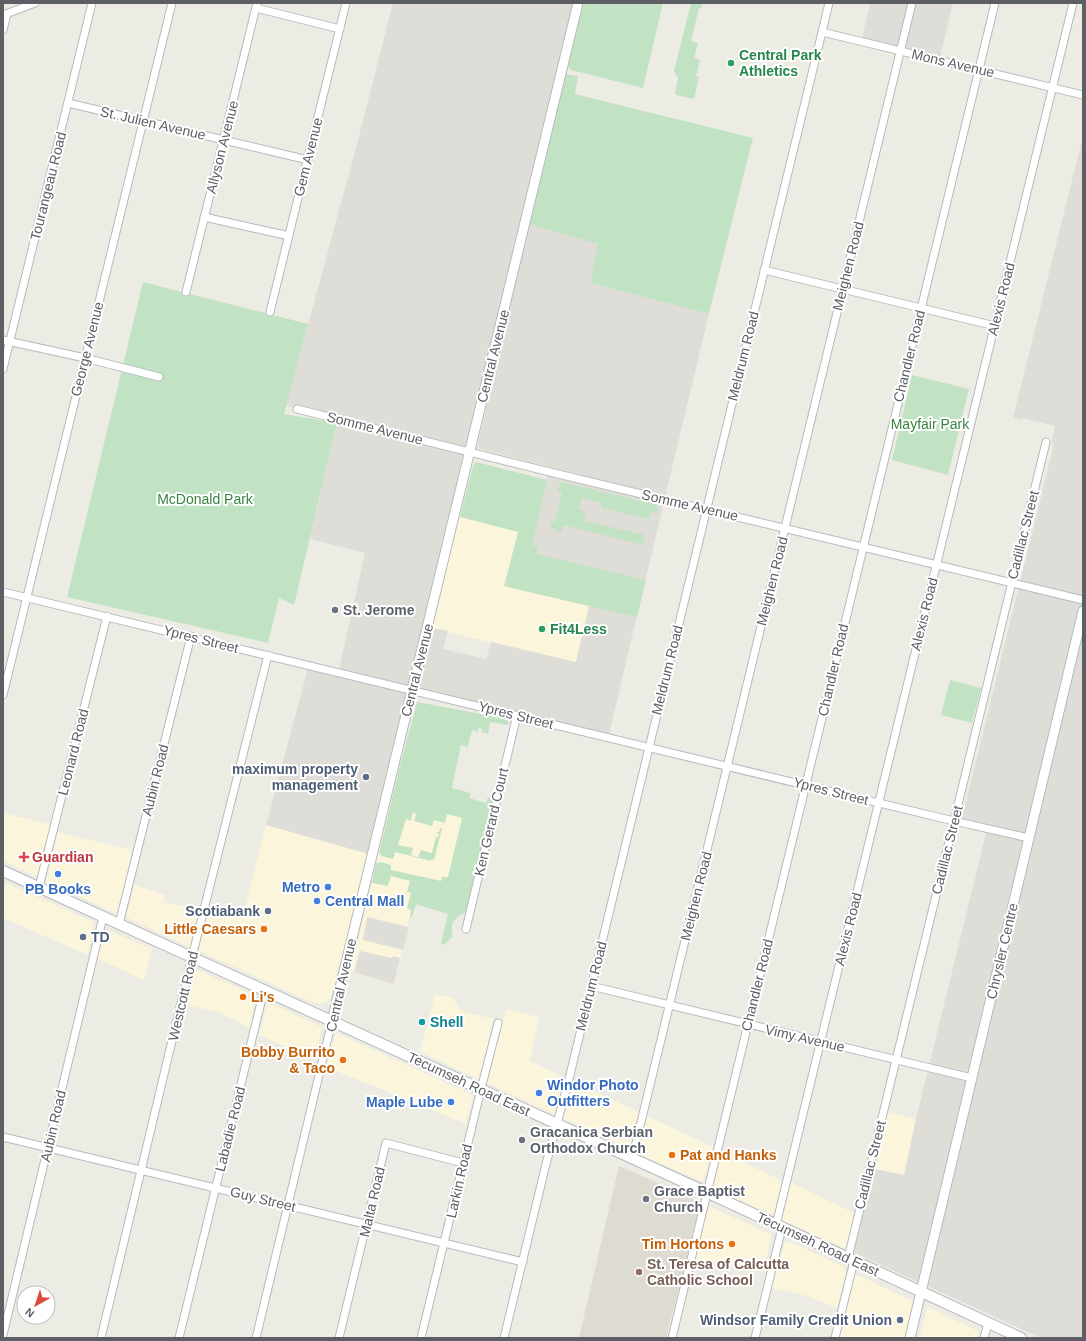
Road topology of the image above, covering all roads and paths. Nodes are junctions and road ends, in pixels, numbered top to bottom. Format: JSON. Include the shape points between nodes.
{"nodes":[{"id":1,"x":35,"y":3,"type":"edge"},
{"id":2,"x":92,"y":3,"type":"edge"},
{"id":3,"x":172,"y":3,"type":"edge"},
{"id":4,"x":346,"y":3,"type":"edge"},
{"id":5,"x":578,"y":3,"type":"edge"},
{"id":6,"x":829,"y":3,"type":"edge"},
{"id":7,"x":912,"y":3,"type":"edge"},
{"id":8,"x":994,"y":3,"type":"edge"},
{"id":9,"x":1073,"y":3,"type":"edge"},
{"id":10,"x":256,"y":6,"type":"edge"},
{"id":11,"x":5,"y":15,"type":"edge"},
{"id":12,"x":340,"y":29,"type":"junction"},
{"id":13,"x":3,"y":30,"type":"edge"},
{"id":14,"x":822,"y":32,"type":"junction"},
{"id":15,"x":900,"y":51,"type":"junction"},
{"id":16,"x":979,"y":70,"type":"junction"},
{"id":17,"x":1052,"y":87,"type":"junction"},
{"id":18,"x":1083,"y":95,"type":"edge"},
{"id":19,"x":68,"y":103,"type":"junction"},
{"id":20,"x":143,"y":121,"type":"junction"},
{"id":21,"x":223,"y":140,"type":"junction"},
{"id":22,"x":308,"y":160,"type":"junction"},
{"id":23,"x":204,"y":216,"type":"junction"},
{"id":24,"x":289,"y":236,"type":"junction"},
{"id":25,"x":764,"y":270,"type":"junction"},
{"id":26,"x":843,"y":289,"type":"junction"},
{"id":27,"x":186,"y":292,"type":"dead end"},
{"id":28,"x":921,"y":308,"type":"junction"},
{"id":29,"x":270,"y":312,"type":"dead end"},
{"id":30,"x":995,"y":326,"type":"junction"},
{"id":31,"x":6,"y":341,"type":"edge"},
{"id":32,"x":85,"y":358,"type":"junction"},
{"id":33,"x":3,"y":369,"type":"edge"},
{"id":34,"x":159,"y":377,"type":"dead end"},
{"id":35,"x":297,"y":409,"type":"dead end"},
{"id":36,"x":1046,"y":442,"type":"dead end"},
{"id":37,"x":470,"y":451,"type":"junction"},
{"id":38,"x":706,"y":509,"type":"junction"},
{"id":39,"x":785,"y":527,"type":"junction"},
{"id":40,"x":862,"y":546,"type":"junction"},
{"id":41,"x":936,"y":564,"type":"junction"},
{"id":42,"x":1012,"y":582,"type":"junction"},
{"id":43,"x":3,"y":592,"type":"edge"},
{"id":44,"x":27,"y":598,"type":"junction"},
{"id":45,"x":1083,"y":600,"type":"edge"},
{"id":46,"x":1083,"y":611,"type":"edge"},
{"id":47,"x":107,"y":616,"type":"junction"},
{"id":48,"x":191,"y":636,"type":"junction"},
{"id":49,"x":268,"y":655,"type":"junction"},
{"id":50,"x":412,"y":690,"type":"junction"},
{"id":51,"x":3,"y":695,"type":"edge"},
{"id":52,"x":517,"y":715,"type":"junction"},
{"id":53,"x":648,"y":747,"type":"junction"},
{"id":54,"x":727,"y":766,"type":"junction"},
{"id":55,"x":805,"y":785,"type":"junction"},
{"id":56,"x":878,"y":803,"type":"junction"},
{"id":57,"x":954,"y":821,"type":"junction"},
{"id":58,"x":1029,"y":838,"type":"junction"},
{"id":59,"x":3,"y":871,"type":"edge"},
{"id":60,"x":39,"y":888,"type":"junction"},
{"id":61,"x":103,"y":917,"type":"junction"},
{"id":62,"x":119,"y":924,"type":"junction"},
{"id":63,"x":466,"y":929,"type":"dead end"},
{"id":64,"x":192,"y":957,"type":"junction"},
{"id":65,"x":591,"y":986,"type":"junction"},
{"id":66,"x":264,"y":990,"type":"junction"},
{"id":67,"x":669,"y":1005,"type":"junction"},
{"id":68,"x":332,"y":1021,"type":"junction"},
{"id":69,"x":498,"y":1023,"type":"dead end"},
{"id":70,"x":747,"y":1024,"type":"junction"},
{"id":71,"x":821,"y":1042,"type":"junction"},
{"id":72,"x":896,"y":1060,"type":"junction"},
{"id":73,"x":972,"y":1078,"type":"junction"},
{"id":74,"x":481,"y":1089,"type":"junction"},
{"id":75,"x":557,"y":1124,"type":"junction"},
{"id":76,"x":3,"y":1137,"type":"edge"},
{"id":77,"x":48,"y":1148,"type":"junction"},
{"id":78,"x":630,"y":1158,"type":"junction"},
{"id":79,"x":463,"y":1163,"type":"junction"},
{"id":80,"x":141,"y":1170,"type":"junction"},
{"id":81,"x":215,"y":1188,"type":"junction"},
{"id":82,"x":706,"y":1192,"type":"junction"},
{"id":83,"x":288,"y":1206,"type":"junction"},
{"id":84,"x":366,"y":1224,"type":"junction"},
{"id":85,"x":779,"y":1227,"type":"junction"},
{"id":86,"x":444,"y":1243,"type":"junction"},
{"id":87,"x":851,"y":1259,"type":"junction"},
{"id":88,"x":522,"y":1262,"type":"junction"},
{"id":89,"x":921,"y":1291,"type":"junction"},
{"id":90,"x":988,"y":1323,"type":"junction"},
{"id":91,"x":3,"y":1335,"type":"edge"},
{"id":92,"x":101,"y":1338,"type":"edge"},
{"id":93,"x":179,"y":1338,"type":"edge"},
{"id":94,"x":256,"y":1338,"type":"edge"},
{"id":95,"x":339,"y":1338,"type":"edge"},
{"id":96,"x":421,"y":1338,"type":"edge"},
{"id":97,"x":504,"y":1338,"type":"edge"},
{"id":98,"x":672,"y":1338,"type":"edge"},
{"id":99,"x":755,"y":1338,"type":"edge"},
{"id":100,"x":835,"y":1338,"type":"edge"},
{"id":101,"x":910,"y":1338,"type":"edge"},
{"id":102,"x":984,"y":1338,"type":"edge"},
{"id":103,"x":1021,"y":1338,"type":"edge"}],
"edges":[{"from":1,"to":11,"type":"street"},
{"from":2,"to":19,"type":"street","name":"Tourangeau Road"},
{"from":3,"to":20,"type":"street","name":"George Avenue"},
{"from":4,"to":12,"type":"street","name":"Gem Avenue"},
{"from":5,"to":37,"type":"street","name":"Central Avenue"},
{"from":6,"to":14,"type":"street","name":"Meldrum Road"},
{"from":7,"to":15,"type":"street","name":"Meighen Road"},
{"from":8,"to":16,"type":"street","name":"Chandler Road"},
{"from":9,"to":17,"type":"street","name":"Alexis Road"},
{"from":10,"to":12,"type":"street"},
{"from":10,"to":21,"type":"street","name":"Allyson Avenue"},
{"from":11,"to":13,"type":"street"},
{"from":12,"to":22,"type":"street","name":"Gem Avenue"},
{"from":14,"to":15,"type":"street","name":"Mons Avenue"},
{"from":14,"to":25,"type":"street","name":"Meldrum Road"},
{"from":15,"to":16,"type":"street","name":"Mons Avenue"},
{"from":15,"to":26,"type":"street","name":"Meighen Road"},
{"from":16,"to":17,"type":"street","name":"Mons Avenue"},
{"from":16,"to":28,"type":"street","name":"Chandler Road"},
{"from":17,"to":18,"type":"street","name":"Mons Avenue"},
{"from":17,"to":30,"type":"street","name":"Alexis Road"},
{"from":19,"to":20,"type":"street","name":"St. Julien Avenue"},
{"from":19,"to":31,"type":"street","name":"Tourangeau Road"},
{"from":20,"to":21,"type":"street","name":"St. Julien Avenue"},
{"from":20,"to":32,"type":"street","name":"George Avenue"},
{"from":21,"to":22,"type":"street","name":"St. Julien Avenue"},
{"from":21,"to":23,"type":"street","name":"Allyson Avenue"},
{"from":22,"to":24,"type":"street","name":"Gem Avenue"},
{"from":23,"to":24,"type":"street"},
{"from":23,"to":27,"type":"street","name":"Allyson Avenue"},
{"from":24,"to":29,"type":"street","name":"Gem Avenue"},
{"from":25,"to":26,"type":"street"},
{"from":25,"to":38,"type":"street","name":"Meldrum Road"},
{"from":26,"to":28,"type":"street"},
{"from":26,"to":39,"type":"street","name":"Meighen Road"},
{"from":28,"to":30,"type":"street"},
{"from":28,"to":40,"type":"street","name":"Chandler Road"},
{"from":30,"to":41,"type":"street","name":"Alexis Road"},
{"from":31,"to":32,"type":"street"},
{"from":31,"to":33,"type":"street","name":"Tourangeau Road"},
{"from":32,"to":34,"type":"street"},
{"from":32,"to":44,"type":"street","name":"George Avenue"},
{"from":35,"to":37,"type":"street","name":"Somme Avenue"},
{"from":36,"to":42,"type":"street","name":"Cadillac Street"},
{"from":37,"to":38,"type":"street","name":"Somme Avenue"},
{"from":37,"to":50,"type":"street","name":"Central Avenue"},
{"from":38,"to":39,"type":"street","name":"Somme Avenue"},
{"from":38,"to":53,"type":"street","name":"Meldrum Road"},
{"from":39,"to":40,"type":"street","name":"Somme Avenue"},
{"from":39,"to":54,"type":"street","name":"Meighen Road"},
{"from":40,"to":41,"type":"street","name":"Somme Avenue"},
{"from":40,"to":55,"type":"street","name":"Chandler Road"},
{"from":41,"to":42,"type":"street","name":"Somme Avenue"},
{"from":41,"to":56,"type":"street","name":"Alexis Road"},
{"from":42,"to":45,"type":"street","name":"Somme Avenue"},
{"from":42,"to":57,"type":"street","name":"Cadillac Street"},
{"from":43,"to":44,"type":"street","name":"Ypres Street"},
{"from":44,"to":47,"type":"street","name":"Ypres Street"},
{"from":44,"to":51,"type":"street","name":"George Avenue"},
{"from":46,"to":58,"type":"street","name":"Chrysler Centre"},
{"from":47,"to":48,"type":"street","name":"Ypres Street"},
{"from":47,"to":60,"type":"street","name":"Leonard Road"},
{"from":48,"to":49,"type":"street","name":"Ypres Street"},
{"from":48,"to":62,"type":"street","name":"Aubin Road"},
{"from":49,"to":50,"type":"street","name":"Ypres Street"},
{"from":49,"to":64,"type":"street","name":"Westcott Road"},
{"from":50,"to":52,"type":"street","name":"Ypres Street"},
{"from":50,"to":68,"type":"street","name":"Central Avenue"},
{"from":52,"to":53,"type":"street","name":"Ypres Street"},
{"from":52,"to":63,"type":"street","name":"Ken Gerard Court"},
{"from":53,"to":54,"type":"street","name":"Ypres Street"},
{"from":53,"to":65,"type":"street","name":"Meldrum Road"},
{"from":54,"to":55,"type":"street","name":"Ypres Street"},
{"from":54,"to":67,"type":"street","name":"Meighen Road"},
{"from":55,"to":56,"type":"street","name":"Ypres Street"},
{"from":55,"to":70,"type":"street","name":"Chandler Road"},
{"from":56,"to":57,"type":"street","name":"Ypres Street"},
{"from":56,"to":71,"type":"street","name":"Alexis Road"},
{"from":57,"to":58,"type":"street","name":"Ypres Street"},
{"from":57,"to":72,"type":"street","name":"Cadillac Street"},
{"from":58,"to":73,"type":"street","name":"Chrysler Centre"},
{"from":59,"to":60,"type":"main road","name":"Tecumseh Road East"},
{"from":60,"to":61,"type":"main road","name":"Tecumseh Road East"},
{"from":61,"to":62,"type":"main road","name":"Tecumseh Road East"},
{"from":61,"to":77,"type":"street","name":"Aubin Road"},
{"from":62,"to":64,"type":"main road","name":"Tecumseh Road East"},
{"from":64,"to":66,"type":"main road","name":"Tecumseh Road East"},
{"from":64,"to":80,"type":"street","name":"Westcott Road"},
{"from":65,"to":67,"type":"street","name":"Vimy Avenue"},
{"from":65,"to":75,"type":"street","name":"Meldrum Road"},
{"from":66,"to":68,"type":"main road","name":"Tecumseh Road East"},
{"from":66,"to":81,"type":"street","name":"Labadie Road"},
{"from":67,"to":70,"type":"street","name":"Vimy Avenue"},
{"from":67,"to":78,"type":"street","name":"Meighen Road","via":[[635,1147]]},
{"from":68,"to":74,"type":"main road","name":"Tecumseh Road East"},
{"from":68,"to":83,"type":"street","name":"Central Avenue"},
{"from":69,"to":74,"type":"street","name":"Larkin Road"},
{"from":70,"to":71,"type":"street","name":"Vimy Avenue"},
{"from":70,"to":82,"type":"street","name":"Chandler Road"},
{"from":71,"to":72,"type":"street","name":"Vimy Avenue"},
{"from":71,"to":85,"type":"street","name":"Alexis Road"},
{"from":72,"to":73,"type":"street","name":"Vimy Avenue"},
{"from":72,"to":87,"type":"street","name":"Cadillac Street"},
{"from":73,"to":89,"type":"street","name":"Chrysler Centre"},
{"from":74,"to":75,"type":"main road","name":"Tecumseh Road East"},
{"from":74,"to":79,"type":"street","name":"Larkin Road"},
{"from":75,"to":78,"type":"main road","name":"Tecumseh Road East"},
{"from":75,"to":88,"type":"street","name":"Meldrum Road"},
{"from":76,"to":77,"type":"street","name":"Guy Street"},
{"from":77,"to":80,"type":"street","name":"Guy Street"},
{"from":77,"to":91,"type":"street","name":"Aubin Road"},
{"from":78,"to":82,"type":"main road","name":"Tecumseh Road East"},
{"from":79,"to":84,"type":"street","name":"Malta Road","via":[[386,1143]]},
{"from":79,"to":86,"type":"street","name":"Larkin Road"},
{"from":80,"to":81,"type":"street","name":"Guy Street"},
{"from":80,"to":92,"type":"street","name":"Westcott Road"},
{"from":81,"to":83,"type":"street","name":"Guy Street"},
{"from":81,"to":93,"type":"street","name":"Labadie Road"},
{"from":82,"to":85,"type":"main road","name":"Tecumseh Road East"},
{"from":82,"to":98,"type":"street","name":"Chandler Road"},
{"from":83,"to":84,"type":"street","name":"Guy Street"},
{"from":83,"to":94,"type":"street","name":"Central Avenue"},
{"from":84,"to":86,"type":"street","name":"Guy Street"},
{"from":84,"to":95,"type":"street","name":"Malta Road"},
{"from":85,"to":87,"type":"main road","name":"Tecumseh Road East"},
{"from":85,"to":99,"type":"street","name":"Alexis Road"},
{"from":86,"to":88,"type":"street","name":"Guy Street"},
{"from":86,"to":96,"type":"street","name":"Larkin Road"},
{"from":87,"to":89,"type":"main road","name":"Tecumseh Road East"},
{"from":87,"to":100,"type":"street","name":"Cadillac Street"},
{"from":88,"to":97,"type":"street","name":"Meldrum Road"},
{"from":89,"to":90,"type":"main road","name":"Tecumseh Road East"},
{"from":89,"to":101,"type":"street","name":"Chrysler Centre"},
{"from":90,"to":102,"type":"street"},
{"from":90,"to":103,"type":"main road","name":"Tecumseh Road East"}]}
